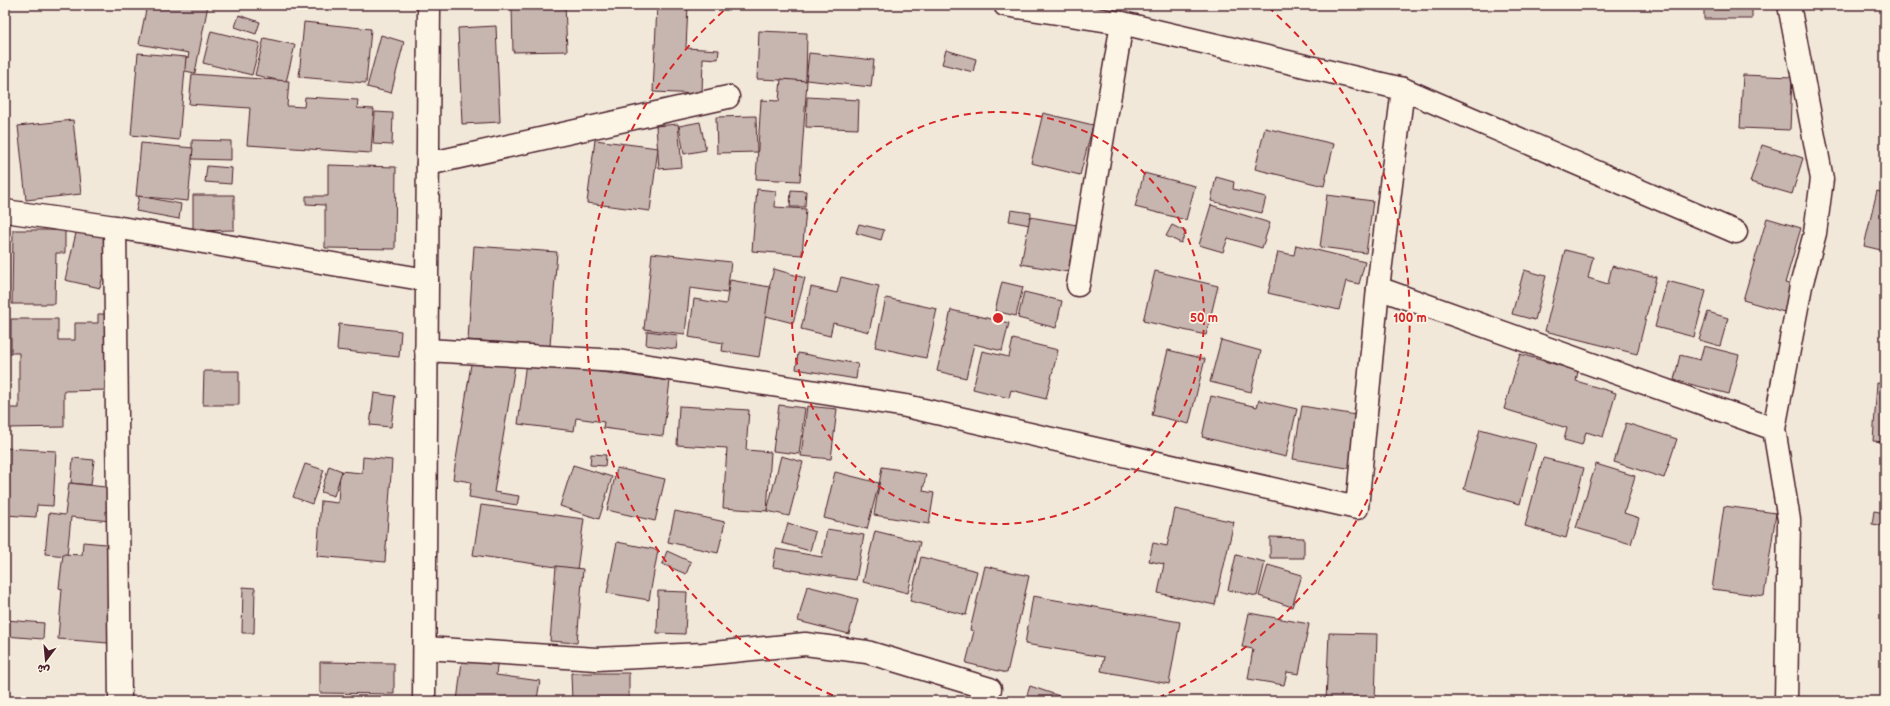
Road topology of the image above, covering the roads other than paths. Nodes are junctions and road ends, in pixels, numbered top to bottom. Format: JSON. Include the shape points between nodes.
{"nodes":[{"id":1,"x":429,"y":5,"type":"edge"},
{"id":2,"x":1005,"y":5,"type":"edge"},
{"id":3,"x":1789,"y":5,"type":"edge"},
{"id":4,"x":1122,"y":24,"type":"junction"},
{"id":5,"x":1403,"y":89,"type":"junction"},
{"id":6,"x":728,"y":97,"type":"dead end"},
{"id":7,"x":428,"y":164,"type":"junction"},
{"id":8,"x":5,"y":211,"type":"edge"},
{"id":9,"x":114,"y":226,"type":"junction"},
{"id":10,"x":1736,"y":232,"type":"dead end"},
{"id":11,"x":427,"y":280,"type":"junction"},
{"id":12,"x":1078,"y":285,"type":"dead end"},
{"id":13,"x":1378,"y":288,"type":"junction"},
{"id":14,"x":426,"y":350,"type":"junction"},
{"id":15,"x":1774,"y":430,"type":"junction"},
{"id":16,"x":425,"y":648,"type":"junction"},
{"id":17,"x":990,"y":689,"type":"dead end"},
{"id":18,"x":120,"y":701,"type":"edge"},
{"id":19,"x":424,"y":701,"type":"edge"},
{"id":20,"x":1786,"y":701,"type":"edge"}],
"edges":[{"from":1,"to":7,"type":"street"},
{"from":2,"to":4,"type":"street"},
{"from":3,"to":15,"type":"street","via":[[1822,178],[1816,233],[1801,286]]},
{"from":4,"to":5,"type":"street"},
{"from":4,"to":12,"type":"street"},
{"from":5,"to":10,"type":"street"},
{"from":5,"to":13,"type":"street"},
{"from":6,"to":7,"type":"street"},
{"from":7,"to":11,"type":"street"},
{"from":8,"to":9,"type":"street"},
{"from":9,"to":11,"type":"street"},
{"from":9,"to":18,"type":"street"},
{"from":11,"to":14,"type":"street"},
{"from":13,"to":14,"type":"street","via":[[1357,508],[906,406],[618,361]]},
{"from":13,"to":15,"type":"street"},
{"from":14,"to":16,"type":"street"},
{"from":15,"to":20,"type":"street","via":[[1789,520]]},
{"from":16,"to":17,"type":"street","via":[[596,659],[703,654],[805,644],[867,652]]},
{"from":16,"to":19,"type":"street"}]}
